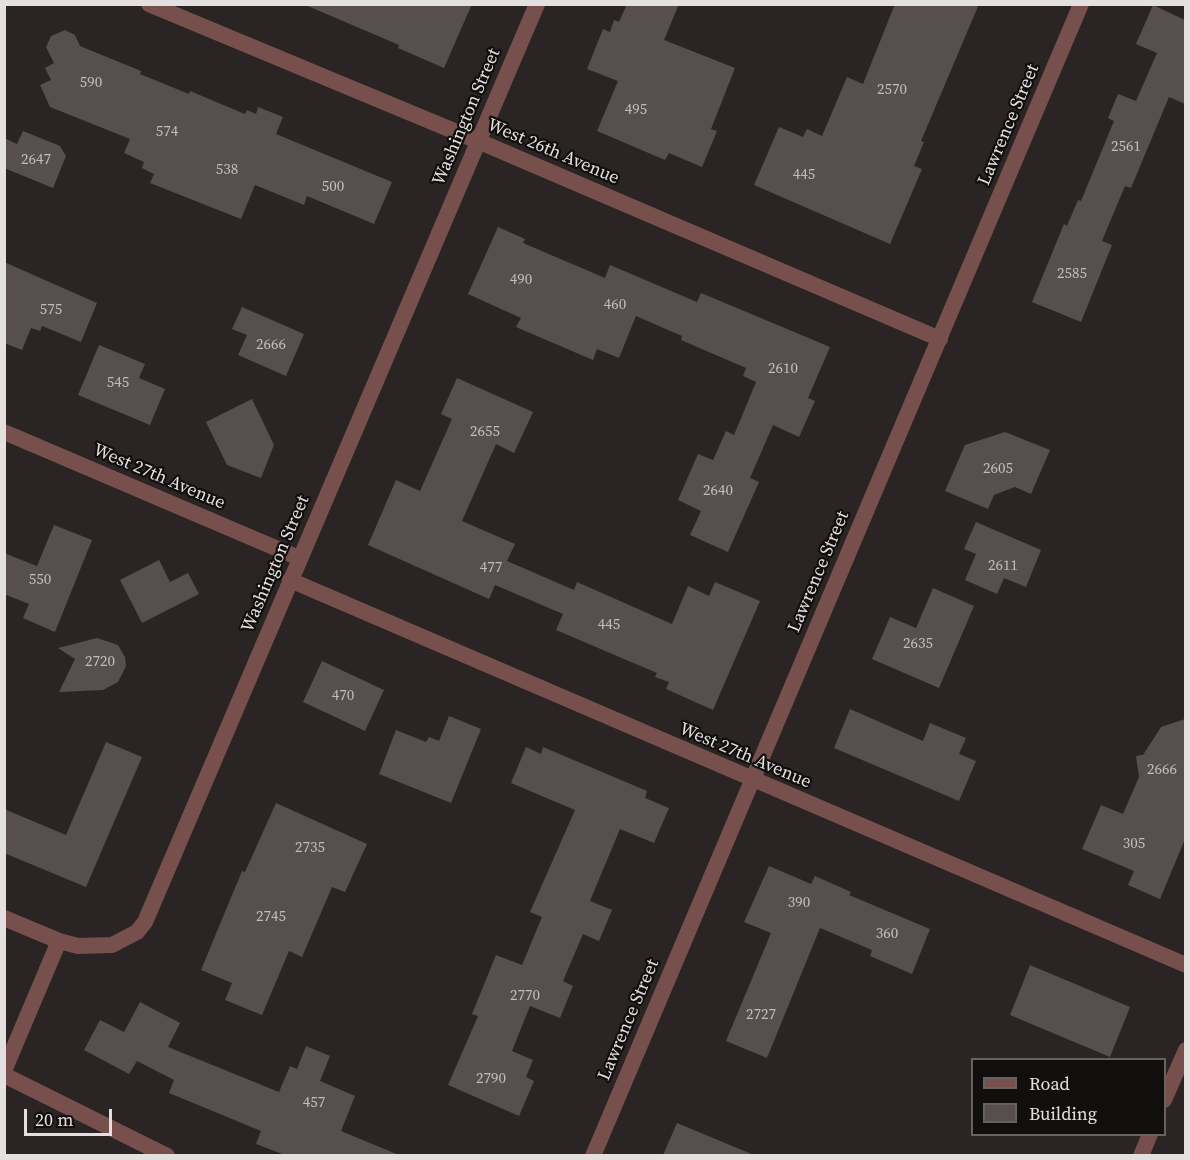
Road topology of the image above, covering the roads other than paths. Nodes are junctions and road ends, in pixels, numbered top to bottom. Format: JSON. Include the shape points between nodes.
{"nodes":[{"id":1,"x":150,"y":4,"type":"edge"},
{"id":2,"x":537,"y":4,"type":"edge"},
{"id":3,"x":1081,"y":4,"type":"edge"},
{"id":4,"x":478,"y":141,"type":"junction"},
{"id":5,"x":940,"y":339,"type":"junction"},
{"id":6,"x":4,"y":432,"type":"edge"},
{"id":7,"x":299,"y":558,"type":"junction"},
{"id":8,"x":290,"y":580,"type":"junction"},
{"id":9,"x":750,"y":780,"type":"junction"},
{"id":10,"x":4,"y":918,"type":"edge"},
{"id":11,"x":58,"y":941,"type":"junction"},
{"id":12,"x":1185,"y":965,"type":"edge"},
{"id":13,"x":1185,"y":1050,"type":"edge"},
{"id":14,"x":4,"y":1073,"type":"edge"},
{"id":15,"x":1166,"y":1095,"type":"edge"},
{"id":16,"x":1149,"y":1136,"type":"edge"},
{"id":17,"x":166,"y":1155,"type":"edge"},
{"id":18,"x":593,"y":1155,"type":"edge"},
{"id":19,"x":1141,"y":1155,"type":"edge"}],
"edges":[{"from":1,"to":4,"type":"street","name":"West 26th Avenue"},
{"from":2,"to":4,"type":"street","name":"Washington Street"},
{"from":3,"to":5,"type":"street","name":"Lawrence Street"},
{"from":4,"to":5,"type":"street","name":"West 26th Avenue"},
{"from":4,"to":7,"type":"street","name":"Washington Street"},
{"from":5,"to":9,"type":"street","name":"Lawrence Street"},
{"from":6,"to":7,"type":"street","name":"West 27th Avenue"},
{"from":7,"to":8,"type":"street","name":"Washington Street"},
{"from":8,"to":9,"type":"street","name":"West 27th Avenue"},
{"from":8,"to":11,"type":"street","name":"Washington Street","via":[[145,922],[137,932],[112,945],[78,946]]},
{"from":9,"to":12,"type":"street","name":"West 27th Avenue"},
{"from":9,"to":18,"type":"street","name":"Lawrence Street"},
{"from":10,"to":11,"type":"street","name":"Washington Street"},
{"from":11,"to":14,"type":"street"},
{"from":13,"to":15,"type":"street"},
{"from":14,"to":17,"type":"street"},
{"from":16,"to":19,"type":"street"}]}
